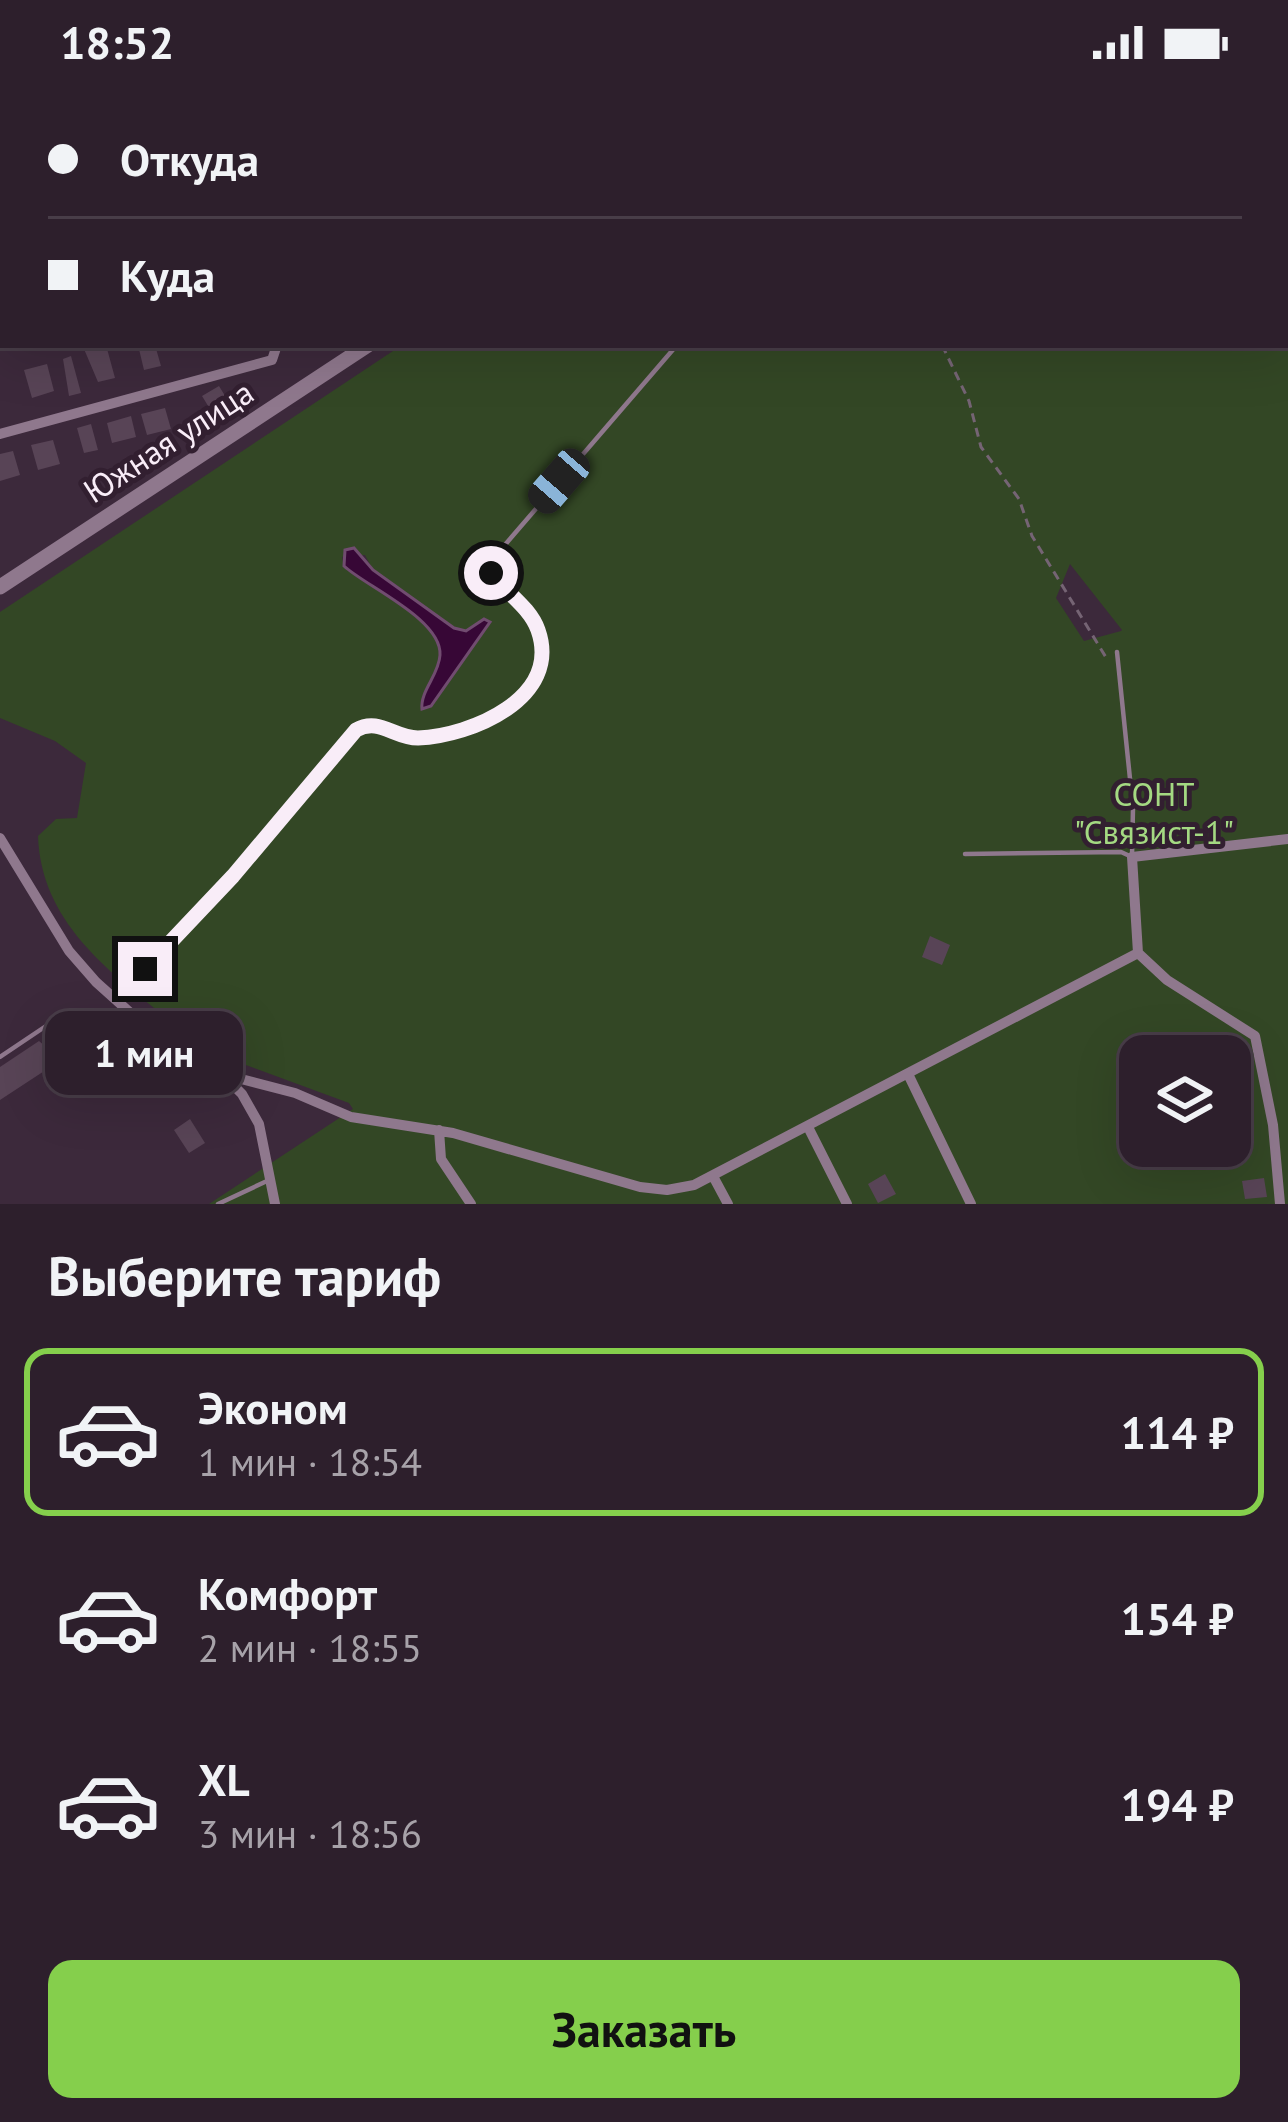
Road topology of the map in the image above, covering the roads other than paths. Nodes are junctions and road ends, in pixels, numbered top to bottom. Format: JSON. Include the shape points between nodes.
{"nodes":[{"id":1,"x":277,"y":348,"type":"edge"},
{"id":2,"x":363,"y":348,"type":"edge"},
{"id":3,"x":674,"y":348,"type":"edge"},
{"id":4,"x":0,"y":434,"type":"edge"},
{"id":5,"x":0,"y":587,"type":"edge"},
{"id":6,"x":1118,"y":652,"type":"road end"},
{"id":7,"x":0,"y":838,"type":"edge"},
{"id":8,"x":1288,"y":839,"type":"edge"},
{"id":9,"x":965,"y":854,"type":"dead end"},
{"id":10,"x":1132,"y":857,"type":"junction"},
{"id":11,"x":1138,"y":953,"type":"junction"},
{"id":12,"x":116,"y":1000,"type":"junction"},
{"id":13,"x":52,"y":1022,"type":"dead end"},
{"id":14,"x":0,"y":1057,"type":"edge"},
{"id":15,"x":222,"y":1074,"type":"junction"},
{"id":16,"x":908,"y":1074,"type":"junction"},
{"id":17,"x":1288,"y":1122,"type":"edge"},
{"id":18,"x":1273,"y":1124,"type":"junction"},
{"id":19,"x":809,"y":1129,"type":"junction"},
{"id":20,"x":439,"y":1130,"type":"junction"},
{"id":21,"x":715,"y":1178,"type":"junction"},
{"id":22,"x":267,"y":1181,"type":"junction"},
{"id":23,"x":218,"y":1204,"type":"edge"},
{"id":24,"x":275,"y":1204,"type":"edge"},
{"id":25,"x":471,"y":1204,"type":"edge"},
{"id":26,"x":728,"y":1204,"type":"edge"},
{"id":27,"x":848,"y":1204,"type":"edge"},
{"id":28,"x":971,"y":1204,"type":"edge"},
{"id":29,"x":1280,"y":1204,"type":"edge"}],
"edges":[{"from":1,"to":4,"type":"street","via":[[272,360]]},
{"from":2,"to":5,"type":"main road","name":"Южная улица"},
{"from":3,"to":12,"type":"lane","via":[[491,560],[491,573],[537,626],[542,647],[541,665],[520,699],[488,721],[421,738],[376,724],[356,730]]},
{"from":6,"to":10,"type":"lane"},
{"from":7,"to":12,"type":"street","via":[[69,951]]},
{"from":8,"to":10,"type":"street"},
{"from":9,"to":10,"type":"lane"},
{"from":10,"to":11,"type":"street"},
{"from":11,"to":16,"type":"street"},
{"from":11,"to":18,"type":"street","via":[[1255,1036]]},
{"from":12,"to":15,"type":"street","via":[[174,1052]]},
{"from":13,"to":14,"type":"lane"},
{"from":15,"to":20,"type":"street","via":[[351,1117]]},
{"from":15,"to":22,"type":"street","via":[[259,1124]]},
{"from":16,"to":19,"type":"street"},
{"from":16,"to":28,"type":"street"},
{"from":17,"to":18,"type":"street"},
{"from":18,"to":29,"type":"street"},
{"from":19,"to":21,"type":"street"},
{"from":19,"to":27,"type":"street"},
{"from":20,"to":21,"type":"street","via":[[640,1186],[667,1190]]},
{"from":20,"to":25,"type":"street","via":[[440,1159]]},
{"from":21,"to":26,"type":"street"},
{"from":22,"to":23,"type":"lane"},
{"from":22,"to":24,"type":"street"}]}
